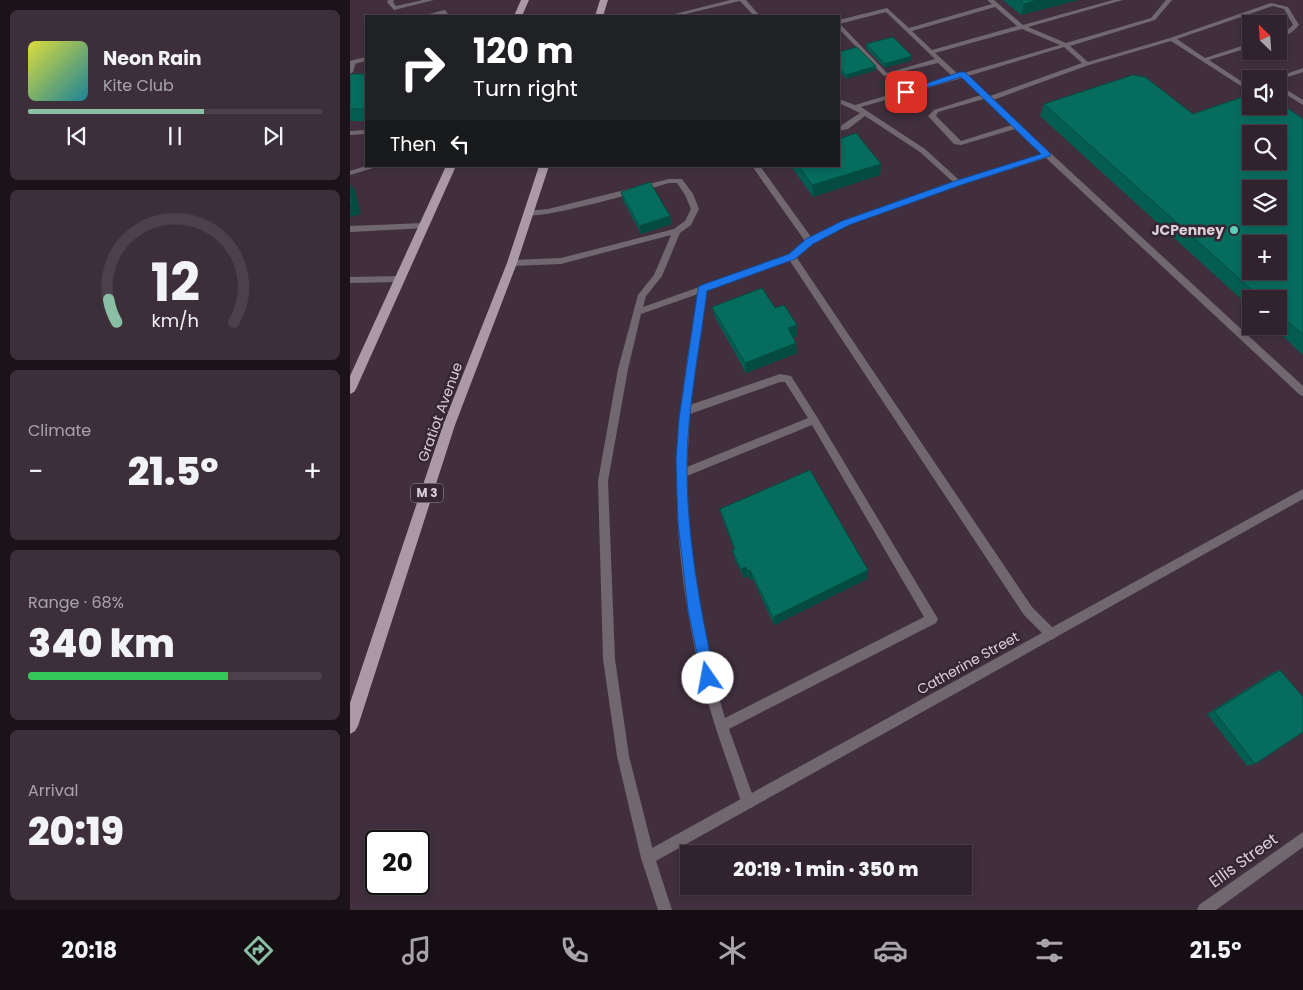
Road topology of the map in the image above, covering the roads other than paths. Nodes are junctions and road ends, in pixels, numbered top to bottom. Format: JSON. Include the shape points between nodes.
{"nodes":[{"id":1,"x":391,"y":0,"type":"edge"},
{"id":2,"x":431,"y":0,"type":"edge"},
{"id":3,"x":525,"y":0,"type":"edge"},
{"id":4,"x":604,"y":0,"type":"edge"},
{"id":5,"x":738,"y":0,"type":"edge"},
{"id":6,"x":743,"y":0,"type":"edge"},
{"id":7,"x":990,"y":0,"type":"edge"},
{"id":8,"x":1120,"y":0,"type":"edge"},
{"id":9,"x":1169,"y":0,"type":"edge"},
{"id":10,"x":996,"y":5,"type":"junction"},
{"id":11,"x":598,"y":11,"type":"edge"},
{"id":12,"x":430,"y":15,"type":"edge"},
{"id":13,"x":446,"y":15,"type":"edge"},
{"id":14,"x":518,"y":15,"type":"edge"},
{"id":15,"x":674,"y":15,"type":"edge"},
{"id":16,"x":756,"y":15,"type":"edge"},
{"id":17,"x":840,"y":22,"type":"edge"},
{"id":18,"x":840,"y":27,"type":"edge"},
{"id":19,"x":1022,"y":27,"type":"junction"},
{"id":20,"x":908,"y":30,"type":"junction"},
{"id":21,"x":1288,"y":32,"type":"edge"},
{"id":22,"x":1172,"y":38,"type":"junction"},
{"id":23,"x":1064,"y":44,"type":"junction"},
{"id":24,"x":1242,"y":48,"type":"edge"},
{"id":25,"x":931,"y":52,"type":"junction"},
{"id":26,"x":365,"y":59,"type":"edge"},
{"id":27,"x":940,"y":60,"type":"junction"},
{"id":28,"x":1204,"y":60,"type":"junction"},
{"id":29,"x":352,"y":62,"type":"edge"},
{"id":30,"x":1088,"y":64,"type":"junction"},
{"id":31,"x":1303,"y":70,"type":"edge"},
{"id":32,"x":350,"y":72,"type":"edge"},
{"id":33,"x":959,"y":75,"type":"junction"},
{"id":34,"x":1287,"y":75,"type":"edge"},
{"id":35,"x":358,"y":77,"type":"edge"},
{"id":36,"x":350,"y":79,"type":"edge"},
{"id":37,"x":1242,"y":84,"type":"edge"},
{"id":38,"x":1287,"y":92,"type":"edge"},
{"id":39,"x":987,"y":98,"type":"junction"},
{"id":40,"x":840,"y":101,"type":"edge"},
{"id":41,"x":1303,"y":103,"type":"edge"},
{"id":42,"x":855,"y":107,"type":"junction"},
{"id":43,"x":866,"y":113,"type":"junction"},
{"id":44,"x":1017,"y":126,"type":"junction"},
{"id":45,"x":840,"y":129,"type":"edge"},
{"id":46,"x":365,"y":132,"type":"edge"},
{"id":47,"x":350,"y":133,"type":"edge"},
{"id":48,"x":1047,"y":154,"type":"junction"},
{"id":49,"x":372,"y":167,"type":"edge"},
{"id":50,"x":451,"y":167,"type":"edge"},
{"id":51,"x":544,"y":167,"type":"edge"},
{"id":52,"x":757,"y":167,"type":"edge"},
{"id":53,"x":350,"y":173,"type":"edge"},
{"id":54,"x":958,"y":183,"type":"junction"},
{"id":55,"x":527,"y":214,"type":"junction"},
{"id":56,"x":424,"y":226,"type":"junction"},
{"id":57,"x":350,"y":229,"type":"edge"},
{"id":58,"x":677,"y":231,"type":"junction"},
{"id":59,"x":810,"y":241,"type":"junction"},
{"id":60,"x":792,"y":256,"type":"junction"},
{"id":61,"x":512,"y":263,"type":"junction"},
{"id":62,"x":400,"y":279,"type":"junction"},
{"id":63,"x":350,"y":280,"type":"edge"},
{"id":64,"x":703,"y":289,"type":"junction"},
{"id":65,"x":638,"y":312,"type":"junction"},
{"id":66,"x":350,"y":390,"type":"edge"},
{"id":67,"x":1303,"y":392,"type":"edge"},
{"id":68,"x":686,"y":411,"type":"junction"},
{"id":69,"x":814,"y":420,"type":"junction"},
{"id":70,"x":682,"y":474,"type":"junction"},
{"id":71,"x":1303,"y":494,"type":"edge"},
{"id":72,"x":1051,"y":634,"type":"junction"},
{"id":73,"x":350,"y":726,"type":"edge"},
{"id":74,"x":722,"y":726,"type":"junction"},
{"id":75,"x":748,"y":802,"type":"junction"},
{"id":76,"x":1303,"y":839,"type":"edge"},
{"id":77,"x":648,"y":858,"type":"junction"},
{"id":78,"x":665,"y":910,"type":"edge"},
{"id":79,"x":1204,"y":910,"type":"edge"}],
"edges":[{"from":1,"to":2,"type":"street","via":[[394,8]]},
{"from":3,"to":14,"type":"main road"},
{"from":4,"to":11,"type":"main road"},
{"from":5,"to":15,"type":"street"},
{"from":6,"to":16,"type":"street"},
{"from":7,"to":10,"type":"street"},
{"from":8,"to":19,"type":"street"},
{"from":9,"to":23,"type":"street","via":[[1153,19]]},
{"from":10,"to":19,"type":"street"},
{"from":10,"to":20,"type":"street"},
{"from":12,"to":13,"type":"street","via":[[444,12]]},
{"from":17,"to":20,"type":"street","via":[[887,10]]},
{"from":18,"to":27,"type":"street","via":[[886,75]]},
{"from":19,"to":23,"type":"street"},
{"from":19,"to":25,"type":"street"},
{"from":20,"to":25,"type":"street"},
{"from":21,"to":22,"type":"street","via":[[1296,25],[1286,8],[1273,4]]},
{"from":22,"to":28,"type":"street"},
{"from":22,"to":30,"type":"street"},
{"from":23,"to":30,"type":"street"},
{"from":23,"to":33,"type":"street"},
{"from":24,"to":28,"type":"street"},
{"from":25,"to":27,"type":"street"},
{"from":26,"to":29,"type":"street"},
{"from":27,"to":33,"type":"street"},
{"from":28,"to":37,"type":"street"},
{"from":29,"to":32,"type":"street"},
{"from":30,"to":39,"type":"street"},
{"from":31,"to":34,"type":"street"},
{"from":33,"to":39,"type":"street"},
{"from":33,"to":42,"type":"street"},
{"from":35,"to":36,"type":"street"},
{"from":38,"to":41,"type":"street"},
{"from":39,"to":44,"type":"street"},
{"from":39,"to":44,"type":"street","via":[[936,111],[932,116],[961,143]]},
{"from":40,"to":42,"type":"street"},
{"from":42,"to":43,"type":"street"},
{"from":43,"to":45,"type":"street"},
{"from":43,"to":54,"type":"street","via":[[906,137],[946,168]]},
{"from":44,"to":48,"type":"street"},
{"from":46,"to":47,"type":"street"},
{"from":48,"to":54,"type":"street"},
{"from":48,"to":67,"type":"street"},
{"from":49,"to":53,"type":"street"},
{"from":50,"to":56,"type":"main road"},
{"from":51,"to":55,"type":"main road","name":"Gratiot Avenue","number":"M 3"},
{"from":52,"to":59,"type":"street"},
{"from":54,"to":59,"type":"street","via":[[846,223]]},
{"from":55,"to":58,"type":"street","via":[[548,212],[669,180],[678,182],[689,194],[695,209],[688,223]]},
{"from":55,"to":61,"type":"main road","name":"Gratiot Avenue","number":"M 3"},
{"from":56,"to":57,"type":"street"},
{"from":56,"to":62,"type":"main road"},
{"from":58,"to":61,"type":"street","via":[[561,261]]},
{"from":58,"to":65,"type":"street","via":[[658,276],[642,296]]},
{"from":59,"to":60,"type":"street"},
{"from":60,"to":64,"type":"street"},
{"from":60,"to":72,"type":"street","via":[[1028,611]]},
{"from":61,"to":73,"type":"main road","name":"Gratiot Avenue","number":"M 3","via":[[449,425]]},
{"from":62,"to":63,"type":"street"},
{"from":62,"to":66,"type":"main road"},
{"from":64,"to":65,"type":"street"},
{"from":64,"to":68,"type":"street"},
{"from":65,"to":77,"type":"street","via":[[603,481],[609,659],[623,756]]},
{"from":68,"to":69,"type":"street","via":[[780,378],[788,379]]},
{"from":68,"to":70,"type":"street"},
{"from":69,"to":70,"type":"street"},
{"from":69,"to":74,"type":"street","via":[[932,619]]},
{"from":70,"to":74,"type":"street","via":[[694,610]]},
{"from":71,"to":72,"type":"street","name":"Catherine Street"},
{"from":72,"to":75,"type":"street","name":"Catherine Street"},
{"from":74,"to":75,"type":"street"},
{"from":75,"to":77,"type":"street","name":"Catherine Street"},
{"from":76,"to":79,"type":"street","name":"Ellis Street"},
{"from":77,"to":78,"type":"street"}]}
